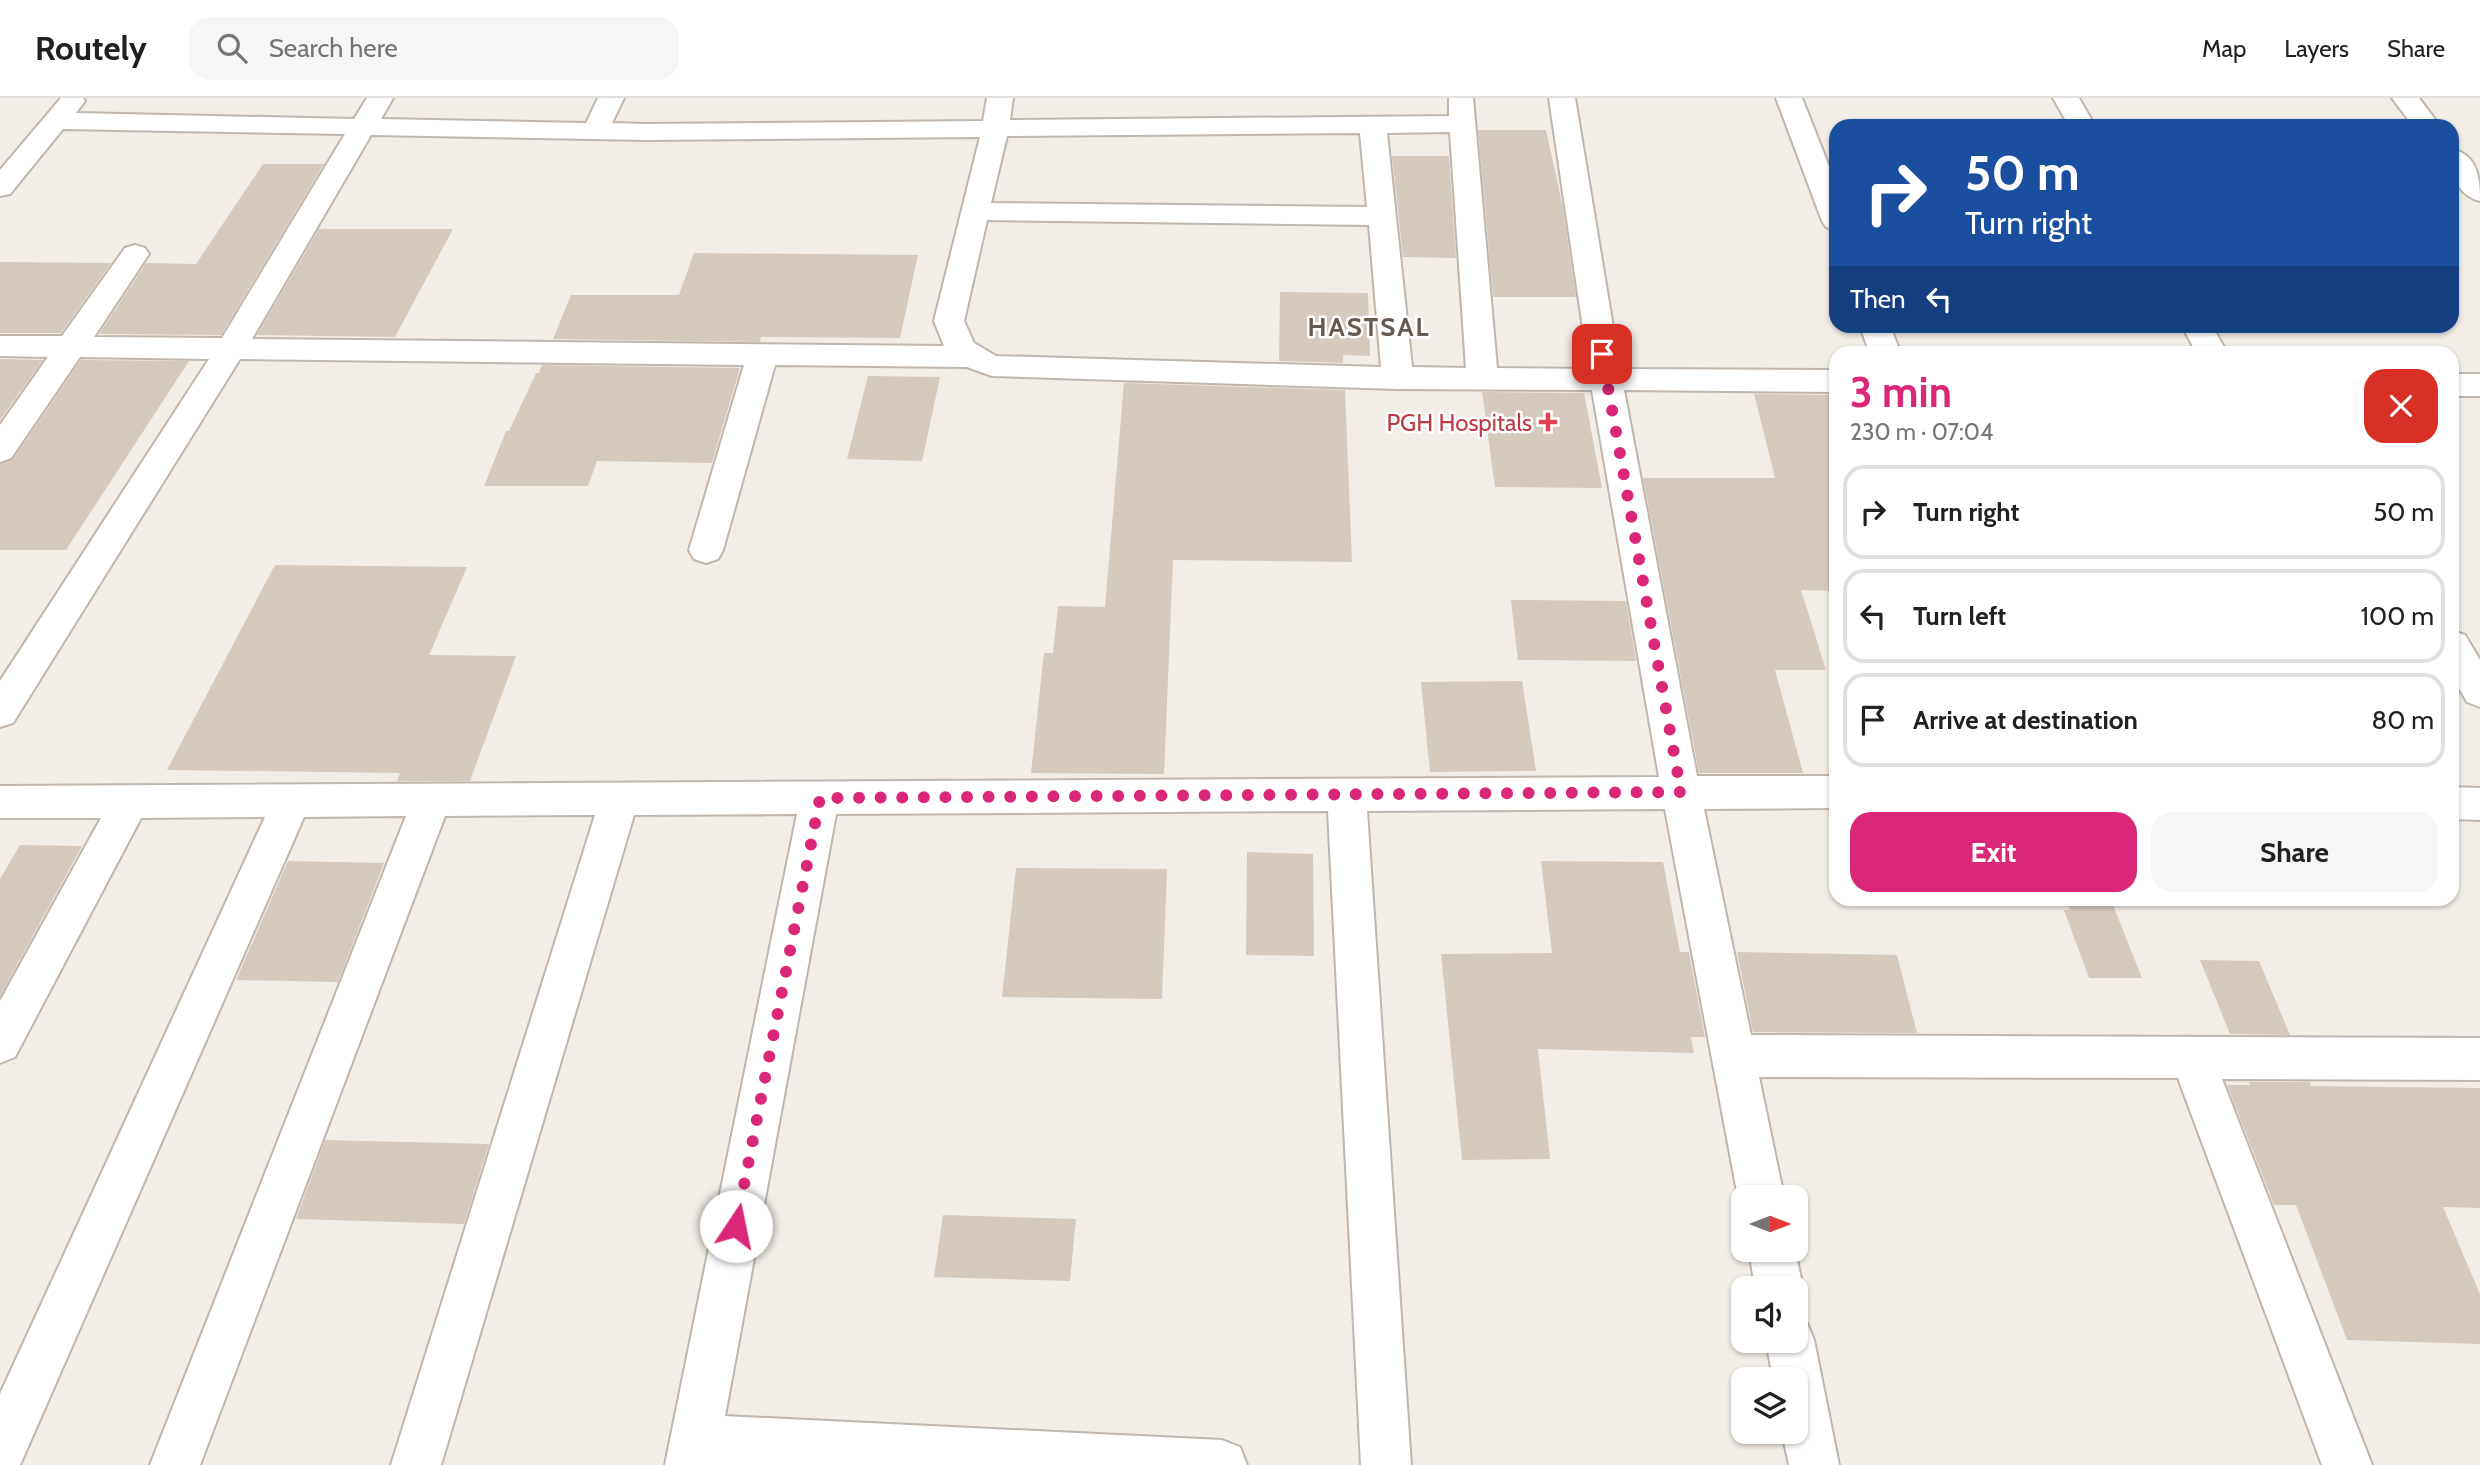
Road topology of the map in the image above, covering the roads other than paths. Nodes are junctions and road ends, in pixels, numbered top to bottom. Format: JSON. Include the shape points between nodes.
{"nodes":[{"id":1,"x":74,"y":98,"type":"edge"},
{"id":2,"x":380,"y":98,"type":"edge"},
{"id":3,"x":611,"y":98,"type":"edge"},
{"id":4,"x":1000,"y":98,"type":"edge"},
{"id":5,"x":1562,"y":98,"type":"edge"},
{"id":6,"x":1789,"y":98,"type":"edge"},
{"id":7,"x":2066,"y":98,"type":"edge"},
{"id":8,"x":2404,"y":98,"type":"edge"},
{"id":9,"x":1462,"y":111,"type":"edge"},
{"id":10,"x":2078,"y":119,"type":"edge"},
{"id":11,"x":2421,"y":119,"type":"edge"},
{"id":12,"x":56,"y":121,"type":"junction"},
{"id":13,"x":1373,"y":125,"type":"junction"},
{"id":14,"x":362,"y":126,"type":"junction"},
{"id":15,"x":995,"y":129,"type":"junction"},
{"id":16,"x":595,"y":131,"type":"junction"},
{"id":17,"x":2459,"y":167,"type":"edge"},
{"id":18,"x":0,"y":188,"type":"edge"},
{"id":19,"x":2480,"y":193,"type":"edge"},
{"id":20,"x":1829,"y":203,"type":"edge"},
{"id":21,"x":976,"y":211,"type":"junction"},
{"id":22,"x":1382,"y":216,"type":"junction"},
{"id":23,"x":135,"y":254,"type":"dead end"},
{"id":24,"x":0,"y":346,"type":"edge"},
{"id":25,"x":71,"y":347,"type":"junction"},
{"id":26,"x":231,"y":348,"type":"junction"},
{"id":27,"x":762,"y":355,"type":"junction"},
{"id":28,"x":968,"y":356,"type":"junction"},
{"id":29,"x":1398,"y":378,"type":"junction"},
{"id":30,"x":1482,"y":379,"type":"junction"},
{"id":31,"x":1606,"y":380,"type":"junction"},
{"id":32,"x":1829,"y":381,"type":"edge"},
{"id":33,"x":2459,"y":385,"type":"edge"},
{"id":34,"x":2480,"y":385,"type":"edge"},
{"id":35,"x":0,"y":450,"type":"edge"},
{"id":36,"x":706,"y":550,"type":"dead end"},
{"id":37,"x":2459,"y":657,"type":"edge"},
{"id":38,"x":2480,"y":692,"type":"edge"},
{"id":39,"x":0,"y":712,"type":"edge"},
{"id":40,"x":1681,"y":792,"type":"junction"},
{"id":41,"x":1829,"y":792,"type":"edge"},
{"id":42,"x":1347,"y":794,"type":"junction"},
{"id":43,"x":820,"y":798,"type":"junction"},
{"id":44,"x":619,"y":799,"type":"junction"},
{"id":45,"x":292,"y":800,"type":"junction"},
{"id":46,"x":432,"y":800,"type":"junction"},
{"id":47,"x":130,"y":801,"type":"junction"},
{"id":48,"x":0,"y":802,"type":"edge"},
{"id":49,"x":2459,"y":803,"type":"edge"},
{"id":50,"x":2480,"y":804,"type":"edge"},
{"id":51,"x":0,"y":1043,"type":"edge"},
{"id":52,"x":1734,"y":1056,"type":"junction"},
{"id":53,"x":2192,"y":1058,"type":"junction"},
{"id":54,"x":2480,"y":1059,"type":"edge"},
{"id":55,"x":1759,"y":1185,"type":"edge"},
{"id":56,"x":1792,"y":1353,"type":"edge"},
{"id":57,"x":0,"y":1451,"type":"edge"},
{"id":58,"x":692,"y":1453,"type":"edge"},
{"id":59,"x":175,"y":1465,"type":"edge"},
{"id":60,"x":416,"y":1465,"type":"edge"},
{"id":61,"x":1222,"y":1465,"type":"edge"},
{"id":62,"x":1386,"y":1465,"type":"edge"},
{"id":63,"x":1814,"y":1465,"type":"edge"},
{"id":64,"x":2347,"y":1465,"type":"edge"}],
"edges":[{"from":1,"to":12,"type":"street"},
{"from":2,"to":14,"type":"street"},
{"from":3,"to":16,"type":"street"},
{"from":4,"to":15,"type":"street"},
{"from":5,"to":31,"type":"street"},
{"from":6,"to":20,"type":"street"},
{"from":7,"to":10,"type":"street"},
{"from":8,"to":11,"type":"street"},
{"from":9,"to":13,"type":"street"},
{"from":9,"to":30,"type":"street"},
{"from":12,"to":14,"type":"street"},
{"from":12,"to":18,"type":"street"},
{"from":13,"to":15,"type":"street"},
{"from":13,"to":22,"type":"street"},
{"from":14,"to":16,"type":"street"},
{"from":14,"to":26,"type":"street"},
{"from":15,"to":16,"type":"street"},
{"from":15,"to":21,"type":"street"},
{"from":17,"to":19,"type":"street"},
{"from":21,"to":22,"type":"street"},
{"from":21,"to":28,"type":"street","via":[[949,321],[954,341]]},
{"from":22,"to":29,"type":"street"},
{"from":23,"to":25,"type":"street"},
{"from":24,"to":25,"type":"street"},
{"from":25,"to":26,"type":"street"},
{"from":25,"to":35,"type":"street"},
{"from":26,"to":27,"type":"street"},
{"from":26,"to":39,"type":"street"},
{"from":27,"to":28,"type":"street"},
{"from":27,"to":36,"type":"street"},
{"from":28,"to":29,"type":"street","via":[[992,366]]},
{"from":29,"to":30,"type":"street"},
{"from":30,"to":31,"type":"street"},
{"from":31,"to":32,"type":"street"},
{"from":31,"to":40,"type":"street"},
{"from":33,"to":34,"type":"street"},
{"from":37,"to":38,"type":"street"},
{"from":40,"to":41,"type":"street"},
{"from":40,"to":42,"type":"street"},
{"from":40,"to":52,"type":"street"},
{"from":42,"to":43,"type":"street"},
{"from":42,"to":62,"type":"street"},
{"from":43,"to":44,"type":"street"},
{"from":43,"to":58,"type":"street"},
{"from":44,"to":46,"type":"street"},
{"from":44,"to":60,"type":"street"},
{"from":45,"to":46,"type":"street"},
{"from":45,"to":47,"type":"street"},
{"from":45,"to":57,"type":"street"},
{"from":46,"to":59,"type":"street"},
{"from":47,"to":48,"type":"street"},
{"from":47,"to":51,"type":"street"},
{"from":49,"to":50,"type":"street"},
{"from":52,"to":53,"type":"street"},
{"from":52,"to":55,"type":"street"},
{"from":53,"to":54,"type":"street"},
{"from":53,"to":64,"type":"street"},
{"from":56,"to":63,"type":"street"},
{"from":58,"to":61,"type":"street"}]}
